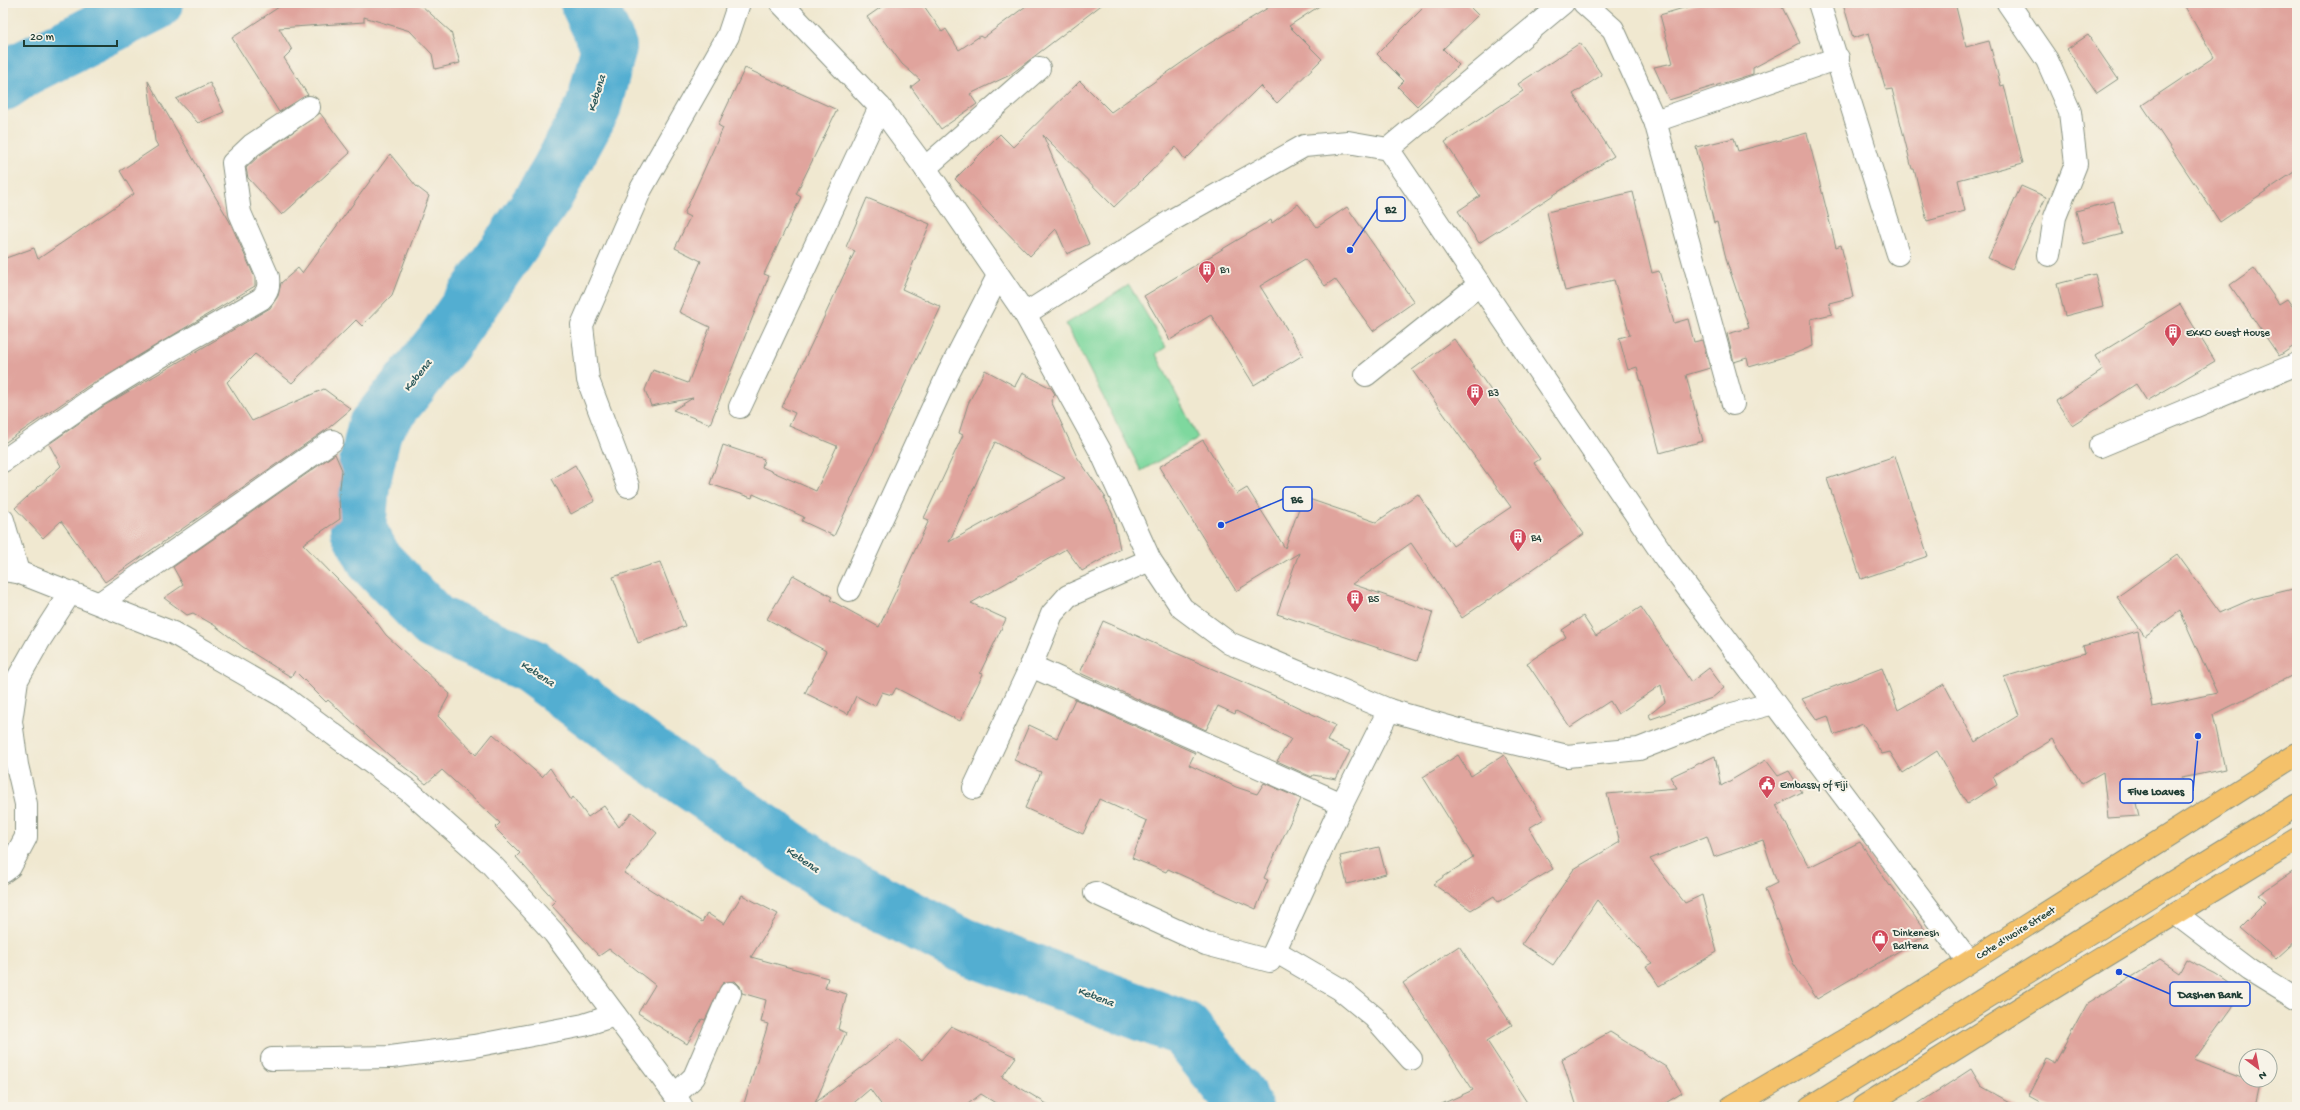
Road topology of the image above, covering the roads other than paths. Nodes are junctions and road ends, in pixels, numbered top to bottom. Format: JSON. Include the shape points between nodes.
{"nodes":[{"id":1,"x":739,"y":3,"type":"edge"},
{"id":2,"x":781,"y":3,"type":"edge"},
{"id":3,"x":1563,"y":3,"type":"edge"},
{"id":4,"x":1584,"y":3,"type":"edge"},
{"id":5,"x":1819,"y":3,"type":"edge"},
{"id":6,"x":2008,"y":3,"type":"edge"},
{"id":7,"x":1838,"y":58,"type":"junction"},
{"id":8,"x":1039,"y":68,"type":"dead end"},
{"id":9,"x":309,"y":107,"type":"dead end"},
{"id":10,"x":880,"y":107,"type":"junction"},
{"id":11,"x":1655,"y":121,"type":"junction"},
{"id":12,"x":1388,"y":149,"type":"junction"},
{"id":13,"x":925,"y":168,"type":"junction"},
{"id":14,"x":1898,"y":254,"type":"dead end"},
{"id":15,"x":2050,"y":255,"type":"dead end"},
{"id":16,"x":998,"y":276,"type":"junction"},
{"id":17,"x":1480,"y":284,"type":"junction"},
{"id":18,"x":1025,"y":314,"type":"junction"},
{"id":19,"x":2297,"y":364,"type":"edge"},
{"id":20,"x":1366,"y":376,"type":"dead end"},
{"id":21,"x":1733,"y":404,"type":"dead end"},
{"id":22,"x":740,"y":407,"type":"dead end"},
{"id":23,"x":332,"y":441,"type":"dead end"},
{"id":24,"x":2100,"y":446,"type":"dead end"},
{"id":25,"x":3,"y":461,"type":"edge"},
{"id":26,"x":628,"y":486,"type":"dead end"},
{"id":27,"x":3,"y":520,"type":"edge"},
{"id":28,"x":1150,"y":560,"type":"junction"},
{"id":29,"x":11,"y":571,"type":"edge"},
{"id":30,"x":849,"y":590,"type":"dead end"},
{"id":31,"x":70,"y":593,"type":"junction"},
{"id":32,"x":100,"y":603,"type":"junction"},
{"id":33,"x":1031,"y":666,"type":"junction"},
{"id":34,"x":10,"y":679,"type":"edge"},
{"id":35,"x":1774,"y":702,"type":"junction"},
{"id":36,"x":1389,"y":710,"type":"junction"},
{"id":37,"x":2297,"y":754,"type":"edge"},
{"id":38,"x":974,"y":788,"type":"dead end"},
{"id":39,"x":1342,"y":804,"type":"junction"},
{"id":40,"x":2297,"y":805,"type":"edge"},
{"id":41,"x":2297,"y":839,"type":"edge"},
{"id":42,"x":3,"y":872,"type":"edge"},
{"id":43,"x":1095,"y":893,"type":"dead end"},
{"id":44,"x":2176,"y":914,"type":"junction"},
{"id":45,"x":1275,"y":951,"type":"junction"},
{"id":46,"x":1968,"y":962,"type":"junction"},
{"id":47,"x":730,"y":993,"type":"dead end"},
{"id":48,"x":2297,"y":999,"type":"edge"},
{"id":49,"x":615,"y":1015,"type":"junction"},
{"id":50,"x":272,"y":1059,"type":"dead end"},
{"id":51,"x":1410,"y":1059,"type":"dead end"},
{"id":52,"x":679,"y":1101,"type":"edge"},
{"id":53,"x":1731,"y":1107,"type":"edge"},
{"id":54,"x":1810,"y":1107,"type":"edge"},
{"id":55,"x":1864,"y":1107,"type":"edge"}],
"edges":[{"from":1,"to":26,"type":"street","via":[[728,36],[641,189],[582,325],[588,380]]},
{"from":2,"to":10,"type":"street"},
{"from":3,"to":12,"type":"street"},
{"from":4,"to":11,"type":"street","via":[[1613,29]]},
{"from":5,"to":7,"type":"street"},
{"from":6,"to":15,"type":"street","via":[[2047,60],[2070,112],[2076,164],[2055,216]]},
{"from":7,"to":11,"type":"street"},
{"from":7,"to":14,"type":"street"},
{"from":8,"to":13,"type":"street"},
{"from":9,"to":25,"type":"street","via":[[252,145],[233,163],[240,213],[268,277],[267,294],[95,397]]},
{"from":10,"to":13,"type":"street"},
{"from":10,"to":22,"type":"street"},
{"from":11,"to":21,"type":"street"},
{"from":12,"to":17,"type":"street"},
{"from":12,"to":18,"type":"street","via":[[1348,142],[1304,146],[1174,219]]},
{"from":13,"to":16,"type":"street"},
{"from":16,"to":18,"type":"street"},
{"from":16,"to":30,"type":"street","via":[[949,372]]},
{"from":17,"to":20,"type":"street"},
{"from":17,"to":35,"type":"street","via":[[1666,559]]},
{"from":18,"to":28,"type":"street","via":[[1102,454]]},
{"from":19,"to":24,"type":"street"},
{"from":23,"to":32,"type":"street"},
{"from":27,"to":29,"type":"street"},
{"from":28,"to":33,"type":"street","via":[[1068,596],[1052,614]]},
{"from":28,"to":36,"type":"street","via":[[1182,608],[1229,643]]},
{"from":29,"to":31,"type":"street"},
{"from":31,"to":32,"type":"street"},
{"from":31,"to":34,"type":"street","via":[[39,641]]},
{"from":32,"to":49,"type":"street","via":[[173,633],[281,695],[409,791],[490,863],[538,915]]},
{"from":33,"to":38,"type":"street"},
{"from":33,"to":39,"type":"street"},
{"from":34,"to":42,"type":"street","via":[[11,721],[26,804],[26,837],[10,867]]},
{"from":35,"to":36,"type":"street","via":[[1721,717],[1639,749],[1566,756]]},
{"from":35,"to":46,"type":"street"},
{"from":36,"to":39,"type":"street"},
{"from":37,"to":46,"type":"main road","name":"Cote d'Ivoire Street"},
{"from":39,"to":45,"type":"street"},
{"from":40,"to":54,"type":"main road"},
{"from":41,"to":44,"type":"main road"},
{"from":43,"to":45,"type":"street","via":[[1206,944],[1270,961]]},
{"from":44,"to":48,"type":"street","via":[[2250,970]]},
{"from":44,"to":55,"type":"main road"},
{"from":45,"to":51,"type":"street","via":[[1340,990],[1374,1017]]},
{"from":46,"to":53,"type":"main road","name":"Cote d'Ivoire Street","via":[[1865,1028]]},
{"from":47,"to":52,"type":"street","via":[[694,1077]]},
{"from":49,"to":50,"type":"street","via":[[584,1025],[474,1046],[391,1057]]},
{"from":49,"to":52,"type":"street"}]}
